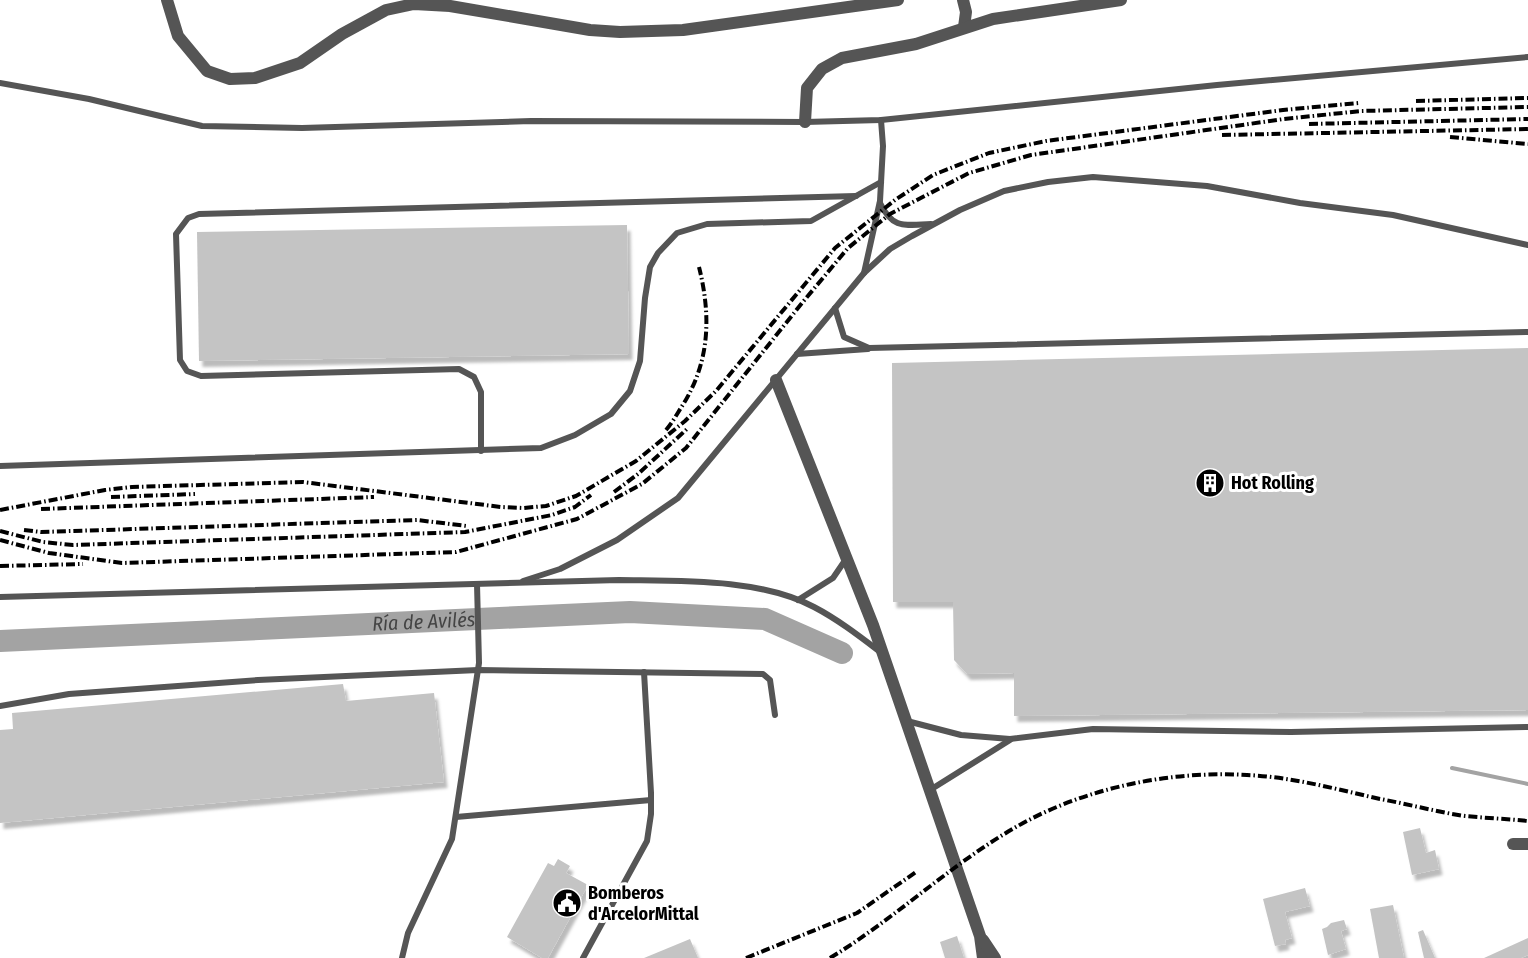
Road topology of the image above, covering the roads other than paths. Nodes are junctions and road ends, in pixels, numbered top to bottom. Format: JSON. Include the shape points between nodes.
{"nodes":[{"id":1,"x":167,"y":0,"type":"edge"},
{"id":2,"x":898,"y":0,"type":"edge"},
{"id":3,"x":963,"y":0,"type":"edge"},
{"id":4,"x":1121,"y":0,"type":"edge"},
{"id":5,"x":964,"y":27,"type":"junction"},
{"id":6,"x":1528,"y":57,"type":"edge"},
{"id":7,"x":0,"y":83,"type":"edge"},
{"id":8,"x":881,"y":120,"type":"junction"},
{"id":9,"x":805,"y":122,"type":"junction"},
{"id":10,"x":881,"y":182,"type":"junction"},
{"id":11,"x":856,"y":196,"type":"junction"},
{"id":12,"x":880,"y":201,"type":"junction"},
{"id":13,"x":934,"y":224,"type":"junction"},
{"id":14,"x":1528,"y":245,"type":"edge"},
{"id":15,"x":864,"y":273,"type":"junction"},
{"id":16,"x":835,"y":308,"type":"junction"},
{"id":17,"x":1528,"y":332,"type":"edge"},
{"id":18,"x":869,"y":348,"type":"junction"},
{"id":19,"x":797,"y":354,"type":"junction"},
{"id":20,"x":776,"y":380,"type":"junction"},
{"id":21,"x":482,"y":451,"type":"junction"},
{"id":22,"x":0,"y":466,"type":"edge"},
{"id":23,"x":846,"y":559,"type":"junction"},
{"id":24,"x":517,"y":583,"type":"junction"},
{"id":25,"x":477,"y":584,"type":"junction"},
{"id":26,"x":0,"y":597,"type":"edge"},
{"id":27,"x":798,"y":600,"type":"junction"},
{"id":28,"x":883,"y":654,"type":"junction"},
{"id":29,"x":478,"y":667,"type":"junction"},
{"id":30,"x":644,"y":672,"type":"junction"},
{"id":31,"x":0,"y":706,"type":"edge"},
{"id":32,"x":775,"y":715,"type":"dead end"},
{"id":33,"x":906,"y":721,"type":"junction"},
{"id":34,"x":1528,"y":727,"type":"edge"},
{"id":35,"x":1010,"y":739,"type":"junction"},
{"id":36,"x":930,"y":790,"type":"junction"},
{"id":37,"x":651,"y":800,"type":"junction"},
{"id":38,"x":456,"y":817,"type":"junction"},
{"id":39,"x":1513,"y":844,"type":"dead end"},
{"id":40,"x":1528,"y":844,"type":"edge"},
{"id":41,"x":981,"y":936,"type":"junction"},
{"id":42,"x":402,"y":958,"type":"edge"},
{"id":43,"x":583,"y":958,"type":"edge"},
{"id":44,"x":983,"y":958,"type":"edge"},
{"id":45,"x":995,"y":958,"type":"edge"}],
"edges":[{"from":1,"to":2,"type":"street","via":[[178,36],[207,71],[230,79],[255,78],[300,63],[387,10],[414,4],[620,32],[682,30]]},
{"from":3,"to":5,"type":"street"},
{"from":4,"to":5,"type":"street"},
{"from":5,"to":9,"type":"street","via":[[916,44],[842,58],[822,69],[807,88]]},
{"from":6,"to":8,"type":"lane"},
{"from":7,"to":9,"type":"lane","via":[[202,126]]},
{"from":8,"to":9,"type":"lane"},
{"from":8,"to":10,"type":"lane"},
{"from":10,"to":11,"type":"lane"},
{"from":10,"to":12,"type":"lane"},
{"from":11,"to":21,"type":"lane","via":[[811,221],[707,224],[677,232],[650,267],[640,361],[630,391],[611,414],[575,435],[541,448]]},
{"from":11,"to":21,"type":"lane","via":[[199,214],[188,218],[176,234],[180,360],[187,371],[201,376],[459,369],[474,378],[480,392]]},
{"from":12,"to":13,"type":"lane","via":[[888,216],[901,226]]},
{"from":12,"to":15,"type":"lane"},
{"from":13,"to":14,"type":"lane","via":[[1004,191],[1094,177],[1207,186],[1393,215]]},
{"from":13,"to":15,"type":"lane","via":[[890,249]]},
{"from":15,"to":16,"type":"lane"},
{"from":16,"to":18,"type":"lane","via":[[844,337]]},
{"from":16,"to":19,"type":"lane"},
{"from":17,"to":18,"type":"lane"},
{"from":18,"to":19,"type":"lane"},
{"from":19,"to":20,"type":"lane"},
{"from":20,"to":23,"type":"street"},
{"from":20,"to":24,"type":"lane","via":[[678,498],[617,540],[560,569]]},
{"from":21,"to":22,"type":"lane"},
{"from":23,"to":27,"type":"lane","via":[[833,578]]},
{"from":23,"to":28,"type":"street"},
{"from":24,"to":25,"type":"lane"},
{"from":24,"to":27,"type":"lane","via":[[718,582]]},
{"from":25,"to":26,"type":"lane"},
{"from":25,"to":29,"type":"lane"},
{"from":27,"to":28,"type":"lane","via":[[853,630]]},
{"from":28,"to":33,"type":"street"},
{"from":29,"to":30,"type":"lane"},
{"from":29,"to":31,"type":"lane","via":[[81,693]]},
{"from":29,"to":38,"type":"lane"},
{"from":30,"to":32,"type":"lane","via":[[763,674],[770,680]]},
{"from":30,"to":37,"type":"lane"},
{"from":33,"to":35,"type":"lane","via":[[962,735]]},
{"from":33,"to":36,"type":"street"},
{"from":34,"to":35,"type":"lane","via":[[1291,732],[1093,729]]},
{"from":35,"to":36,"type":"lane"},
{"from":36,"to":41,"type":"street"},
{"from":37,"to":38,"type":"lane"},
{"from":37,"to":43,"type":"lane","via":[[647,841]]},
{"from":38,"to":42,"type":"lane","via":[[452,839],[408,933]]},
{"from":39,"to":40,"type":"street"},
{"from":41,"to":44,"type":"street"},
{"from":41,"to":45,"type":"street"}]}
